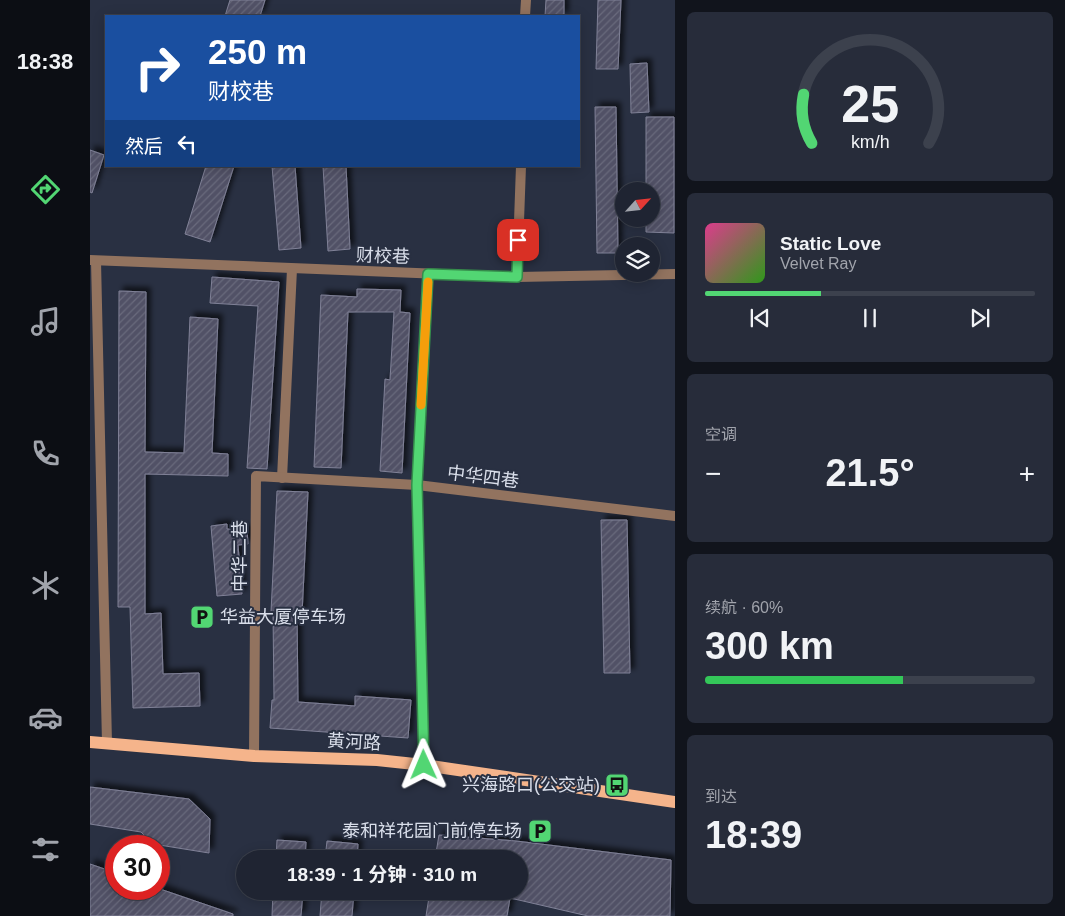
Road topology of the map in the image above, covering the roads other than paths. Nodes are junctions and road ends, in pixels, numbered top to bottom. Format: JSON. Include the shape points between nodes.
{"nodes":[{"id":1,"x":526,"y":0,"type":"edge"},
{"id":2,"x":525,"y":15,"type":"edge"},
{"id":3,"x":521,"y":167,"type":"edge"},
{"id":4,"x":93,"y":260,"type":"edge"},
{"id":5,"x":292,"y":269,"type":"junction"},
{"id":6,"x":428,"y":274,"type":"junction"},
{"id":7,"x":675,"y":274,"type":"edge"},
{"id":8,"x":517,"y":277,"type":"junction"},
{"id":9,"x":256,"y":476,"type":"joint"},
{"id":10,"x":282,"y":478,"type":"junction"},
{"id":11,"x":417,"y":485,"type":"junction"},
{"id":12,"x":675,"y":516,"type":"edge"},
{"id":13,"x":90,"y":742,"type":"edge"},
{"id":14,"x":107,"y":743,"type":"junction"},
{"id":15,"x":254,"y":756,"type":"junction"},
{"id":16,"x":424,"y":765,"type":"junction"},
{"id":17,"x":675,"y":802,"type":"edge"}],
"edges":[{"from":1,"to":2,"type":"street"},
{"from":3,"to":8,"type":"street"},
{"from":4,"to":5,"type":"street","name":"财校巷"},
{"from":4,"to":14,"type":"street"},
{"from":5,"to":6,"type":"street","name":"财校巷"},
{"from":5,"to":10,"type":"street"},
{"from":6,"to":8,"type":"street","name":"财校巷"},
{"from":6,"to":11,"type":"street"},
{"from":7,"to":8,"type":"street","name":"财校巷"},
{"from":9,"to":10,"type":"street","name":"中华四巷"},
{"from":9,"to":15,"type":"street","name":"中华二巷"},
{"from":10,"to":11,"type":"street","name":"中华四巷"},
{"from":11,"to":12,"type":"street","name":"中华四巷"},
{"from":11,"to":16,"type":"street"},
{"from":13,"to":14,"type":"main road","name":"黄河路"},
{"from":14,"to":15,"type":"main road","name":"黄河路"},
{"from":15,"to":16,"type":"main road","name":"黄河路"},
{"from":16,"to":17,"type":"main road","name":"黄河路"}]}
